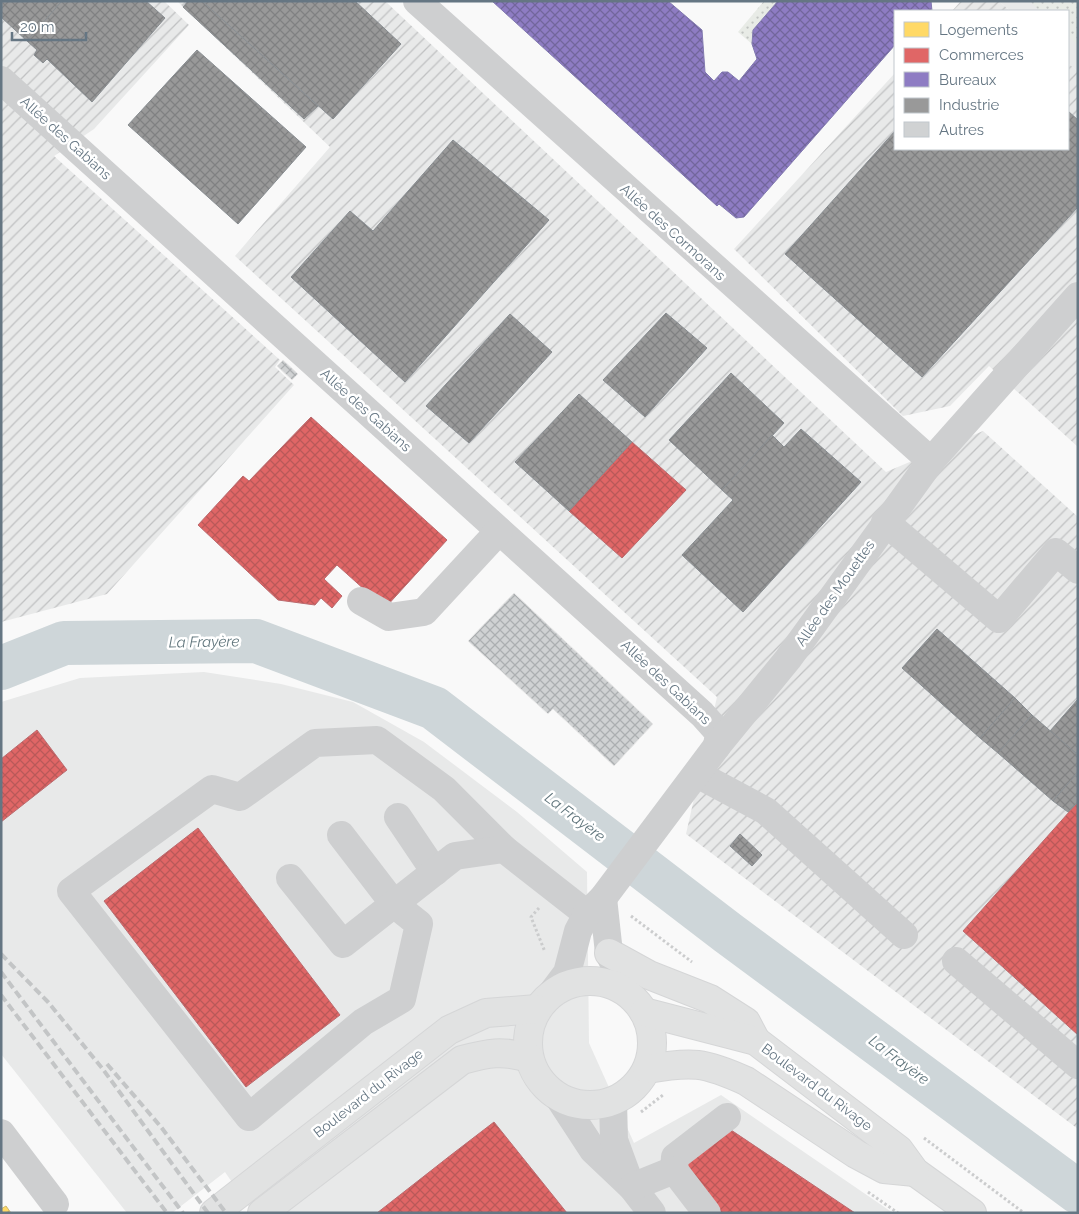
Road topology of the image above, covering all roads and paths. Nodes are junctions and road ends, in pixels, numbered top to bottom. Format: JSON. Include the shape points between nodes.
{"nodes":[{"id":1,"x":417,"y":1,"type":"edge"},
{"id":2,"x":1,"y":80,"type":"edge"},
{"id":3,"x":1078,"y":296,"type":"edge"},
{"id":4,"x":931,"y":461,"type":"junction"},
{"id":5,"x":885,"y":522,"type":"junction"},
{"id":6,"x":499,"y":531,"type":"junction"},
{"id":7,"x":1078,"y":570,"type":"edge"},
{"id":8,"x":360,"y":601,"type":"dead end"},
{"id":9,"x":717,"y":746,"type":"junction"},
{"id":10,"x":697,"y":774,"type":"junction"},
{"id":11,"x":398,"y":817,"type":"dead end"},
{"id":12,"x":341,"y":836,"type":"dead end"},
{"id":13,"x":504,"y":849,"type":"junction"},
{"id":14,"x":435,"y":872,"type":"junction"},
{"id":15,"x":290,"y":878,"type":"dead end"},
{"id":16,"x":601,"y":898,"type":"junction"},
{"id":17,"x":394,"y":904,"type":"junction"},
{"id":18,"x":904,"y":935,"type":"dead end"},
{"id":19,"x":610,"y":953,"type":"junction"},
{"id":20,"x":956,"y":961,"type":"dead end"},
{"id":21,"x":544,"y":1001,"type":"junction"},
{"id":22,"x":636,"y":1002,"type":"junction"},
{"id":23,"x":756,"y":1041,"type":"junction"},
{"id":24,"x":529,"y":1058,"type":"junction"},
{"id":25,"x":1078,"y":1065,"type":"edge"},
{"id":26,"x":647,"y":1068,"type":"junction"},
{"id":27,"x":559,"y":1098,"type":"junction"},
{"id":28,"x":613,"y":1101,"type":"junction"},
{"id":29,"x":727,"y":1117,"type":"dead end"},
{"id":30,"x":1,"y":1133,"type":"edge"},
{"id":31,"x":674,"y":1170,"type":"junction"},
{"id":32,"x":915,"y":1172,"type":"junction"},
{"id":33,"x":632,"y":1187,"type":"junction"},
{"id":34,"x":55,"y":1204,"type":"dead end"},
{"id":35,"x":214,"y":1213,"type":"edge"},
{"id":36,"x":262,"y":1213,"type":"edge"},
{"id":37,"x":652,"y":1213,"type":"edge"},
{"id":38,"x":707,"y":1213,"type":"edge"},
{"id":39,"x":972,"y":1213,"type":"edge"}],
"edges":[{"from":1,"to":4,"type":"street","name":"Allée des Cormorans"},
{"from":2,"to":6,"type":"street","name":"Allée des Gabians"},
{"from":3,"to":4,"type":"street","name":"Allée des Mouettes"},
{"from":4,"to":5,"type":"street","name":"Allée des Mouettes"},
{"from":5,"to":7,"type":"street","via":[[999,619],[1056,552]]},
{"from":5,"to":9,"type":"street","name":"Allée des Mouettes","via":[[788,659]]},
{"from":6,"to":8,"type":"street","via":[[424,612],[390,618]]},
{"from":6,"to":9,"type":"street","name":"Allée des Gabians","via":[[712,722],[718,733]]},
{"from":9,"to":10,"type":"street","name":"Allée des Mouettes"},
{"from":10,"to":16,"type":"street","name":"Allée des Mouettes"},
{"from":10,"to":18,"type":"street","via":[[766,811]]},
{"from":11,"to":14,"type":"street"},
{"from":12,"to":17,"type":"street"},
{"from":13,"to":14,"type":"street","via":[[455,856]]},
{"from":13,"to":16,"type":"street"},
{"from":13,"to":17,"type":"street","via":[[444,789],[377,740],[315,742],[240,797],[212,789],[71,891],[249,1117],[363,1022],[402,999],[419,924]]},
{"from":14,"to":17,"type":"street"},
{"from":15,"to":17,"type":"street","via":[[344,944]]},
{"from":16,"to":19,"type":"street"},
{"from":16,"to":21,"type":"street","name":"Allée des Mouettes","via":[[578,931],[567,973]]},
{"from":19,"to":22,"type":"street"},
{"from":19,"to":23,"type":"main road","via":[[649,974],[710,999],[746,1022]]},
{"from":20,"to":25,"type":"street"},
{"from":21,"to":22,"type":"main road","via":[[566,984],[598,980],[613,984]]},
{"from":21,"to":24,"type":"main road","via":[[530,1024]]},
{"from":21,"to":35,"type":"main road","name":"Boulevard du Rivage","via":[[486,1013],[449,1030]]},
{"from":22,"to":23,"type":"main road","name":"Boulevard du Rivage"},
{"from":22,"to":26,"type":"main road","via":[[651,1030],[652,1050]]},
{"from":23,"to":32,"type":"main road","name":"Boulevard du Rivage","via":[[899,1150]]},
{"from":24,"to":27,"type":"main road","via":[[535,1074]]},
{"from":24,"to":36,"type":"main road","via":[[508,1052],[462,1060]]},
{"from":26,"to":28,"type":"main road","via":[[639,1082]]},
{"from":26,"to":32,"type":"main road","via":[[679,1063],[706,1064],[746,1080],[856,1154],[884,1169]]},
{"from":27,"to":28,"type":"main road","via":[[596,1106]]},
{"from":27,"to":33,"type":"street","via":[[593,1150]]},
{"from":28,"to":33,"type":"street","via":[[614,1140]]},
{"from":29,"to":31,"type":"street","via":[[675,1157]]},
{"from":30,"to":34,"type":"street"},
{"from":31,"to":33,"type":"street"},
{"from":31,"to":38,"type":"street"},
{"from":32,"to":39,"type":"main road","name":"Boulevard du Rivage"},
{"from":33,"to":37,"type":"street"}]}
